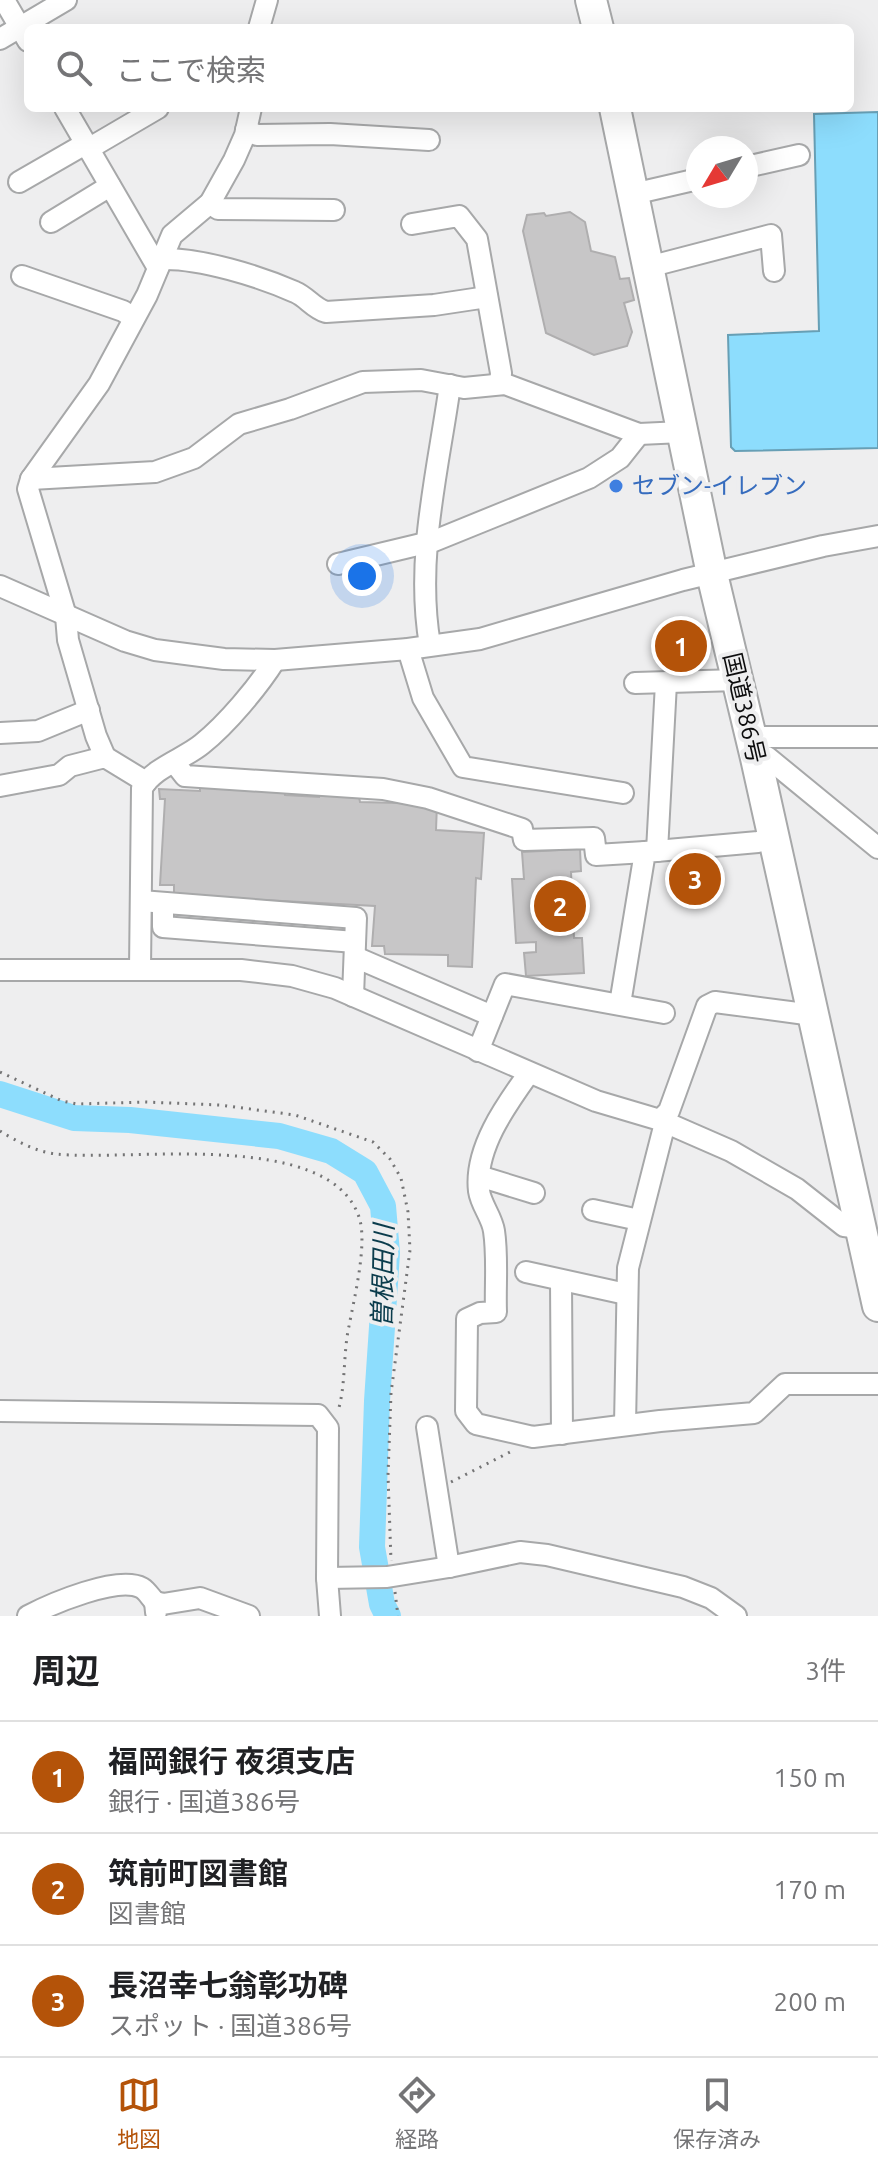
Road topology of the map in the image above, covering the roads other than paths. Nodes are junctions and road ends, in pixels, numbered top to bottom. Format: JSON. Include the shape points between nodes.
{"nodes":[{"id":1,"x":4,"y":0,"type":"edge"},
{"id":2,"x":66,"y":0,"type":"edge"},
{"id":3,"x":267,"y":0,"type":"edge"},
{"id":4,"x":591,"y":0,"type":"edge"},
{"id":5,"x":36,"y":24,"type":"edge"},
{"id":6,"x":260,"y":24,"type":"edge"},
{"id":7,"x":597,"y":24,"type":"edge"},
{"id":8,"x":24,"y":34,"type":"edge"},
{"id":9,"x":0,"y":39,"type":"edge"},
{"id":10,"x":67,"y":112,"type":"edge"},
{"id":11,"x":151,"y":112,"type":"edge"},
{"id":12,"x":250,"y":112,"type":"edge"},
{"id":13,"x":616,"y":112,"type":"edge"},
{"id":14,"x":246,"y":130,"type":"junction"},
{"id":15,"x":429,"y":140,"type":"dead end"},
{"id":16,"x":87,"y":147,"type":"junction"},
{"id":17,"x":799,"y":155,"type":"dead end"},
{"id":18,"x":758,"y":164,"type":"edge"},
{"id":19,"x":19,"y":182,"type":"dead end"},
{"id":20,"x":686,"y":182,"type":"edge"},
{"id":21,"x":110,"y":186,"type":"junction"},
{"id":22,"x":633,"y":194,"type":"junction"},
{"id":23,"x":210,"y":203,"type":"junction"},
{"id":24,"x":334,"y":210,"type":"dead end"},
{"id":25,"x":51,"y":222,"type":"dead end"},
{"id":26,"x":412,"y":224,"type":"dead end"},
{"id":27,"x":160,"y":263,"type":"junction"},
{"id":28,"x":648,"y":267,"type":"junction"},
{"id":29,"x":774,"y":271,"type":"dead end"},
{"id":30,"x":22,"y":276,"type":"dead end"},
{"id":31,"x":487,"y":297,"type":"junction"},
{"id":32,"x":134,"y":318,"type":"junction"},
{"id":33,"x":500,"y":384,"type":"junction"},
{"id":34,"x":450,"y":385,"type":"junction"},
{"id":35,"x":682,"y":432,"type":"junction"},
{"id":36,"x":639,"y":434,"type":"junction"},
{"id":37,"x":31,"y":479,"type":"junction"},
{"id":38,"x":878,"y":536,"type":"edge"},
{"id":39,"x":427,"y":543,"type":"junction"},
{"id":40,"x":338,"y":564,"type":"dead end"},
{"id":41,"x":712,"y":574,"type":"junction"},
{"id":42,"x":0,"y":586,"type":"edge"},
{"id":43,"x":66,"y":616,"type":"junction"},
{"id":44,"x":430,"y":645,"type":"junction"},
{"id":45,"x":408,"y":649,"type":"junction"},
{"id":46,"x":275,"y":660,"type":"junction"},
{"id":47,"x":738,"y":680,"type":"junction"},
{"id":48,"x":635,"y":683,"type":"dead end"},
{"id":49,"x":666,"y":683,"type":"junction"},
{"id":50,"x":89,"y":710,"type":"junction"},
{"id":51,"x":0,"y":733,"type":"edge"},
{"id":52,"x":878,"y":737,"type":"edge"},
{"id":53,"x":753,"y":747,"type":"junction"},
{"id":54,"x":105,"y":757,"type":"junction"},
{"id":55,"x":174,"y":762,"type":"junction"},
{"id":56,"x":146,"y":782,"type":"junction"},
{"id":57,"x":0,"y":786,"type":"edge"},
{"id":58,"x":623,"y":793,"type":"dead end"},
{"id":59,"x":774,"y":837,"type":"junction"},
{"id":60,"x":878,"y":848,"type":"edge"},
{"id":61,"x":651,"y":852,"type":"junction"},
{"id":62,"x":141,"y":901,"type":"junction"},
{"id":63,"x":355,"y":950,"type":"junction"},
{"id":64,"x":140,"y":969,"type":"junction"},
{"id":65,"x":0,"y":970,"type":"edge"},
{"id":66,"x":353,"y":996,"type":"junction"},
{"id":67,"x":620,"y":1004,"type":"junction"},
{"id":68,"x":664,"y":1013,"type":"dead end"},
{"id":69,"x":813,"y":1015,"type":"junction"},
{"id":70,"x":492,"y":1016,"type":"junction"},
{"id":71,"x":478,"y":1051,"type":"junction"},
{"id":72,"x":529,"y":1073,"type":"junction"},
{"id":73,"x":663,"y":1121,"type":"junction"},
{"id":74,"x":479,"y":1176,"type":"junction"},
{"id":75,"x":534,"y":1193,"type":"dead end"},
{"id":76,"x":593,"y":1210,"type":"dead end"},
{"id":77,"x":639,"y":1220,"type":"junction"},
{"id":78,"x":860,"y":1228,"type":"junction"},
{"id":79,"x":526,"y":1272,"type":"dead end"},
{"id":80,"x":561,"y":1281,"type":"junction"},
{"id":81,"x":626,"y":1294,"type":"junction"},
{"id":82,"x":878,"y":1306,"type":"edge"},
{"id":83,"x":878,"y":1384,"type":"edge"},
{"id":84,"x":0,"y":1411,"type":"edge"},
{"id":85,"x":625,"y":1425,"type":"junction"},
{"id":86,"x":427,"y":1427,"type":"dead end"},
{"id":87,"x":562,"y":1434,"type":"junction"},
{"id":88,"x":449,"y":1567,"type":"junction"},
{"id":89,"x":335,"y":1578,"type":"junction"},
{"id":90,"x":156,"y":1609,"type":"edge"},
{"id":91,"x":28,"y":1616,"type":"edge"},
{"id":92,"x":249,"y":1616,"type":"edge"},
{"id":93,"x":330,"y":1616,"type":"edge"},
{"id":94,"x":736,"y":1616,"type":"edge"}],
"edges":[{"from":1,"to":8,"type":"street"},
{"from":2,"to":5,"type":"street"},
{"from":3,"to":6,"type":"street"},
{"from":4,"to":7,"type":"highway"},
{"from":8,"to":9,"type":"street"},
{"from":10,"to":16,"type":"street"},
{"from":11,"to":16,"type":"street"},
{"from":12,"to":14,"type":"street"},
{"from":13,"to":22,"type":"highway","name":"国道386号"},
{"from":14,"to":15,"type":"street","via":[[257,135]]},
{"from":14,"to":23,"type":"street"},
{"from":16,"to":19,"type":"street"},
{"from":16,"to":21,"type":"street"},
{"from":17,"to":18,"type":"street"},
{"from":20,"to":22,"type":"street"},
{"from":21,"to":25,"type":"street"},
{"from":21,"to":27,"type":"street"},
{"from":22,"to":28,"type":"highway","name":"国道386号"},
{"from":23,"to":24,"type":"street","via":[[218,209]]},
{"from":23,"to":27,"type":"street","via":[[172,235]]},
{"from":26,"to":31,"type":"street","via":[[459,216],[477,239]]},
{"from":27,"to":31,"type":"street","via":[[177,258],[246,273],[298,293],[326,312]]},
{"from":27,"to":32,"type":"street"},
{"from":28,"to":29,"type":"street","via":[[771,235]]},
{"from":28,"to":35,"type":"highway","name":"国道386号"},
{"from":30,"to":32,"type":"street"},
{"from":31,"to":33,"type":"street"},
{"from":32,"to":37,"type":"street","via":[[99,384]]},
{"from":33,"to":34,"type":"street"},
{"from":33,"to":36,"type":"street"},
{"from":34,"to":37,"type":"street","via":[[363,382],[239,424],[194,458],[155,472]]},
{"from":34,"to":39,"type":"street"},
{"from":35,"to":36,"type":"street"},
{"from":35,"to":41,"type":"highway","name":"国道386号"},
{"from":36,"to":39,"type":"street","via":[[620,458],[589,478]]},
{"from":37,"to":43,"type":"street","via":[[28,489]]},
{"from":38,"to":41,"type":"street"},
{"from":39,"to":40,"type":"street"},
{"from":39,"to":44,"type":"street","via":[[424,597]]},
{"from":41,"to":44,"type":"street","via":[[480,639]]},
{"from":41,"to":47,"type":"highway","name":"国道386号"},
{"from":42,"to":43,"type":"street"},
{"from":43,"to":46,"type":"street","via":[[155,650]]},
{"from":43,"to":50,"type":"street"},
{"from":44,"to":45,"type":"street"},
{"from":45,"to":46,"type":"street"},
{"from":45,"to":58,"type":"street","via":[[423,698],[463,767]]},
{"from":46,"to":55,"type":"street","via":[[202,744]]},
{"from":47,"to":49,"type":"street"},
{"from":47,"to":53,"type":"highway","name":"国道386号"},
{"from":48,"to":49,"type":"street"},
{"from":49,"to":61,"type":"street"},
{"from":50,"to":51,"type":"street","via":[[38,731]]},
{"from":50,"to":54,"type":"street"},
{"from":52,"to":53,"type":"street"},
{"from":53,"to":59,"type":"highway","name":"国道386号"},
{"from":53,"to":60,"type":"street"},
{"from":54,"to":56,"type":"street"},
{"from":54,"to":57,"type":"street","via":[[70,766],[59,775]]},
{"from":55,"to":56,"type":"street"},
{"from":55,"to":61,"type":"street","via":[[185,776],[383,789],[428,798],[522,829],[524,840],[594,838],[596,855]]},
{"from":56,"to":62,"type":"street"},
{"from":59,"to":61,"type":"street"},
{"from":59,"to":69,"type":"highway","name":"国道386号"},
{"from":61,"to":67,"type":"street"},
{"from":62,"to":63,"type":"street","via":[[356,918]]},
{"from":62,"to":64,"type":"street"},
{"from":63,"to":66,"type":"street"},
{"from":63,"to":70,"type":"street"},
{"from":64,"to":65,"type":"street"},
{"from":64,"to":66,"type":"street","via":[[292,976]]},
{"from":66,"to":71,"type":"street"},
{"from":67,"to":68,"type":"street"},
{"from":67,"to":70,"type":"street","via":[[505,984]]},
{"from":69,"to":73,"type":"street","via":[[715,1002],[707,1006]]},
{"from":69,"to":78,"type":"highway","name":"国道386号"},
{"from":70,"to":71,"type":"street"},
{"from":71,"to":72,"type":"street"},
{"from":72,"to":73,"type":"street"},
{"from":72,"to":74,"type":"street","via":[[486,1145]]},
{"from":73,"to":77,"type":"street"},
{"from":73,"to":78,"type":"street","via":[[731,1151],[797,1189],[844,1226]]},
{"from":74,"to":75,"type":"street"},
{"from":74,"to":87,"type":"street","via":[[484,1210],[494,1229],[496,1312],[467,1319],[466,1411],[476,1424],[533,1437]]},
{"from":76,"to":77,"type":"street"},
{"from":77,"to":81,"type":"street"},
{"from":78,"to":82,"type":"highway","name":"国道386号"},
{"from":79,"to":80,"type":"street"},
{"from":80,"to":81,"type":"street"},
{"from":80,"to":87,"type":"street"},
{"from":81,"to":85,"type":"street"},
{"from":83,"to":85,"type":"street","via":[[785,1384],[754,1413]]},
{"from":84,"to":89,"type":"street","via":[[318,1415],[328,1428]]},
{"from":85,"to":87,"type":"street"},
{"from":86,"to":88,"type":"street"},
{"from":88,"to":89,"type":"street"},
{"from":88,"to":94,"type":"street","via":[[520,1552],[547,1555],[683,1587]]},
{"from":89,"to":93,"type":"street"},
{"from":90,"to":91,"type":"street","via":[[141,1588],[129,1585],[77,1595]]},
{"from":90,"to":92,"type":"street","via":[[200,1598]]}]}
